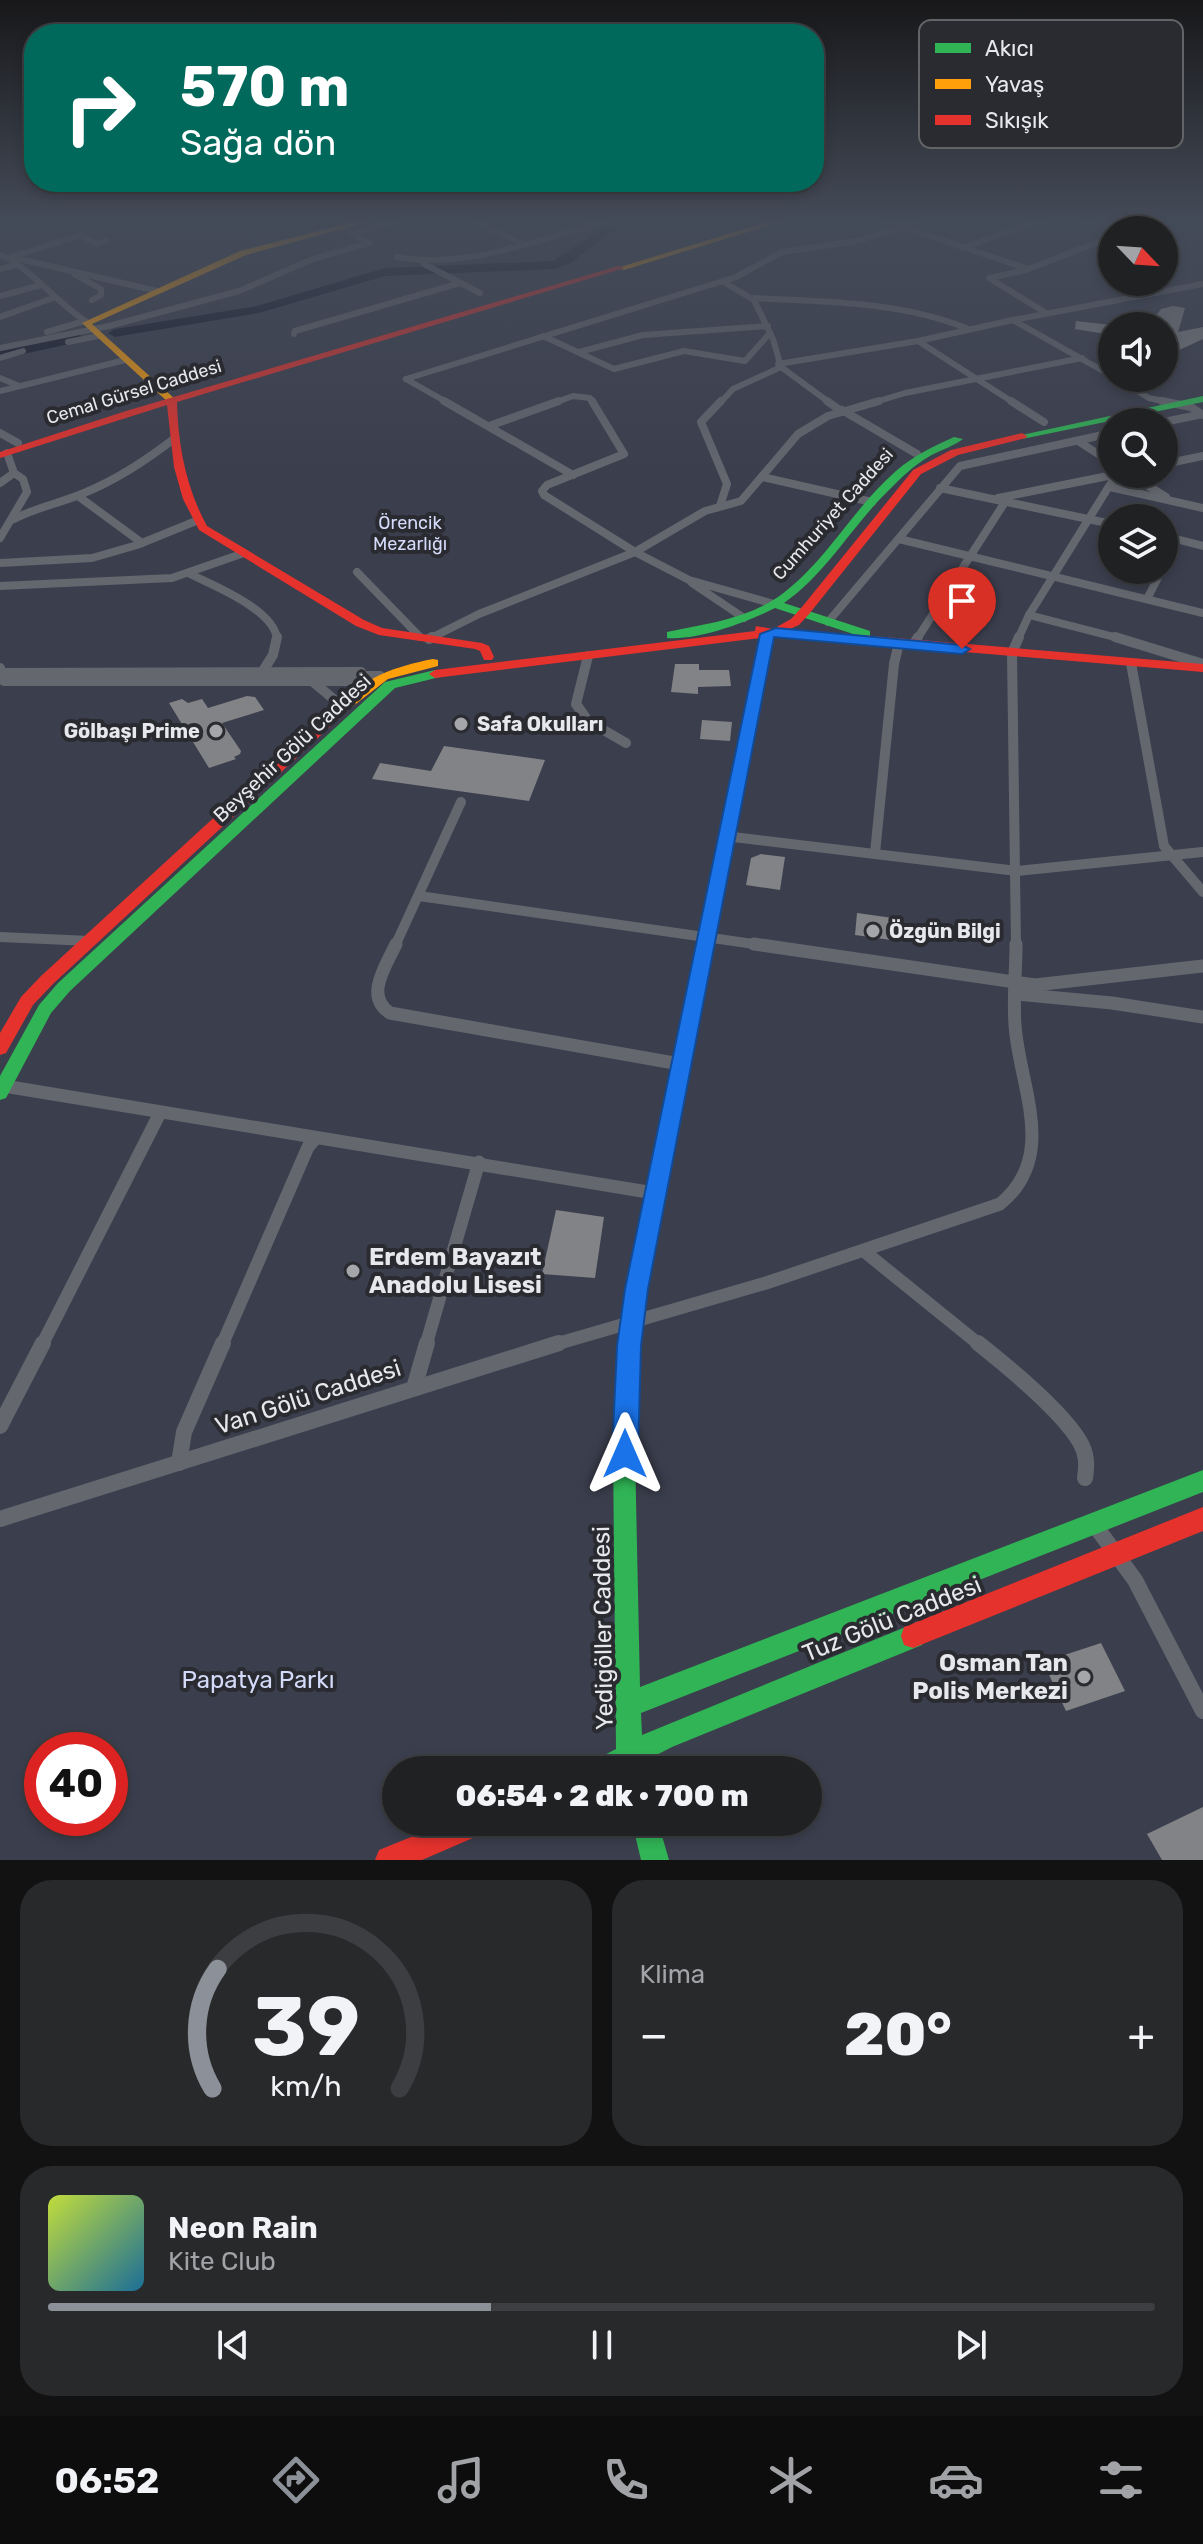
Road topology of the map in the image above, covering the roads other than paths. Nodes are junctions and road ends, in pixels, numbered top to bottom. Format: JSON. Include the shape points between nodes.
{"nodes":[{"id":1,"x":31,"y":306,"type":"edge"},
{"id":2,"x":63,"y":306,"type":"edge"},
{"id":3,"x":123,"y":306,"type":"edge"},
{"id":4,"x":182,"y":306,"type":"edge"},
{"id":5,"x":384,"y":306,"type":"edge"},
{"id":6,"x":484,"y":306,"type":"edge"},
{"id":7,"x":491,"y":306,"type":"edge"},
{"id":8,"x":641,"y":306,"type":"edge"},
{"id":9,"x":757,"y":306,"type":"edge"},
{"id":10,"x":854,"y":306,"type":"edge"},
{"id":11,"x":1034,"y":306,"type":"edge"},
{"id":12,"x":1085,"y":306,"type":"edge"},
{"id":13,"x":106,"y":313,"type":"junction"},
{"id":14,"x":1046,"y":313,"type":"junction"},
{"id":15,"x":0,"y":317,"type":"edge"},
{"id":16,"x":1013,"y":320,"type":"junction"},
{"id":17,"x":123,"y":322,"type":"junction"},
{"id":18,"x":90,"y":327,"type":"junction"},
{"id":19,"x":966,"y":328,"type":"junction"},
{"id":20,"x":769,"y":330,"type":"junction"},
{"id":21,"x":294,"y":333,"type":"dead end"},
{"id":22,"x":543,"y":336,"type":"junction"},
{"id":23,"x":918,"y":341,"type":"junction"},
{"id":24,"x":3,"y":347,"type":"edge"},
{"id":25,"x":579,"y":352,"type":"junction"},
{"id":26,"x":0,"y":358,"type":"edge"},
{"id":27,"x":1082,"y":358,"type":"junction"},
{"id":28,"x":125,"y":360,"type":"junction"},
{"id":29,"x":780,"y":366,"type":"junction"},
{"id":30,"x":1098,"y":368,"type":"edge"},
{"id":31,"x":0,"y":378,"type":"edge"},
{"id":32,"x":980,"y":379,"type":"junction"},
{"id":33,"x":20,"y":386,"type":"junction"},
{"id":34,"x":1203,"y":390,"type":"edge"},
{"id":35,"x":0,"y":391,"type":"edge"},
{"id":36,"x":1141,"y":392,"type":"edge"},
{"id":37,"x":1203,"y":399,"type":"edge"},
{"id":38,"x":169,"y":400,"type":"junction"},
{"id":39,"x":1156,"y":400,"type":"junction"},
{"id":40,"x":1177,"y":404,"type":"junction"},
{"id":41,"x":841,"y":410,"type":"junction"},
{"id":42,"x":1203,"y":414,"type":"edge"},
{"id":43,"x":1178,"y":419,"type":"edge"},
{"id":44,"x":1044,"y":422,"type":"junction"},
{"id":45,"x":489,"y":426,"type":"junction"},
{"id":46,"x":0,"y":433,"type":"edge"},
{"id":47,"x":1098,"y":436,"type":"edge"},
{"id":48,"x":175,"y":438,"type":"junction"},
{"id":49,"x":1078,"y":441,"type":"junction"},
{"id":50,"x":6,"y":450,"type":"edge"},
{"id":51,"x":917,"y":454,"type":"junction"},
{"id":52,"x":1098,"y":454,"type":"edge"},
{"id":53,"x":1203,"y":456,"type":"edge"},
{"id":54,"x":1178,"y":461,"type":"edge"},
{"id":55,"x":14,"y":473,"type":"junction"},
{"id":56,"x":573,"y":475,"type":"junction"},
{"id":57,"x":950,"y":476,"type":"junction"},
{"id":58,"x":762,"y":477,"type":"junction"},
{"id":59,"x":1098,"y":478,"type":"edge"},
{"id":60,"x":0,"y":483,"type":"edge"},
{"id":61,"x":940,"y":488,"type":"junction"},
{"id":62,"x":1109,"y":488,"type":"edge"},
{"id":63,"x":1114,"y":488,"type":"edge"},
{"id":64,"x":1152,"y":488,"type":"edge"},
{"id":65,"x":27,"y":492,"type":"junction"},
{"id":66,"x":970,"y":492,"type":"junction"},
{"id":67,"x":1033,"y":492,"type":"junction"},
{"id":68,"x":78,"y":496,"type":"junction"},
{"id":69,"x":993,"y":499,"type":"junction"},
{"id":70,"x":1173,"y":501,"type":"junction"},
{"id":71,"x":872,"y":502,"type":"junction"},
{"id":72,"x":1005,"y":502,"type":"junction"},
{"id":73,"x":1203,"y":502,"type":"edge"},
{"id":74,"x":48,"y":503,"type":"junction"},
{"id":75,"x":1191,"y":505,"type":"junction"},
{"id":76,"x":720,"y":506,"type":"junction"},
{"id":77,"x":1026,"y":507,"type":"junction"},
{"id":78,"x":1203,"y":508,"type":"edge"},
{"id":79,"x":14,"y":519,"type":"junction"},
{"id":80,"x":1089,"y":519,"type":"junction"},
{"id":81,"x":196,"y":521,"type":"junction"},
{"id":82,"x":1098,"y":521,"type":"edge"},
{"id":83,"x":0,"y":538,"type":"edge"},
{"id":84,"x":899,"y":539,"type":"junction"},
{"id":85,"x":1178,"y":539,"type":"edge"},
{"id":86,"x":142,"y":543,"type":"junction"},
{"id":87,"x":1203,"y":546,"type":"edge"},
{"id":88,"x":635,"y":552,"type":"junction"},
{"id":89,"x":244,"y":553,"type":"junction"},
{"id":90,"x":971,"y":558,"type":"junction"},
{"id":91,"x":0,"y":563,"type":"edge"},
{"id":92,"x":357,"y":572,"type":"dead end"},
{"id":93,"x":190,"y":574,"type":"junction"},
{"id":94,"x":1052,"y":575,"type":"junction"},
{"id":95,"x":689,"y":580,"type":"junction"},
{"id":96,"x":1155,"y":584,"type":"edge"},
{"id":97,"x":0,"y":586,"type":"edge"},
{"id":98,"x":1147,"y":599,"type":"junction"},
{"id":99,"x":774,"y":604,"type":"junction"},
{"id":100,"x":806,"y":609,"type":"junction"},
{"id":101,"x":1203,"y":613,"type":"edge"},
{"id":102,"x":1029,"y":615,"type":"junction"},
{"id":103,"x":736,"y":620,"type":"junction"},
{"id":104,"x":828,"y":622,"type":"junction"},
{"id":105,"x":772,"y":633,"type":"junction"},
{"id":106,"x":425,"y":638,"type":"junction"},
{"id":107,"x":900,"y":643,"type":"junction"},
{"id":108,"x":1012,"y":653,"type":"junction"},
{"id":109,"x":588,"y":656,"type":"junction"},
{"id":110,"x":488,"y":657,"type":"junction"},
{"id":111,"x":512,"y":659,"type":"junction"},
{"id":112,"x":1131,"y":663,"type":"junction"},
{"id":113,"x":467,"y":664,"type":"junction"},
{"id":114,"x":1203,"y":666,"type":"edge"},
{"id":115,"x":0,"y":671,"type":"edge"},
{"id":116,"x":260,"y":676,"type":"junction"},
{"id":117,"x":359,"y":676,"type":"junction"},
{"id":118,"x":386,"y":680,"type":"junction"},
{"id":119,"x":312,"y":681,"type":"junction"},
{"id":120,"x":343,"y":707,"type":"junction"},
{"id":121,"x":626,"y":743,"type":"dead end"},
{"id":122,"x":461,"y":802,"type":"dead end"},
{"id":123,"x":725,"y":836,"type":"junction"},
{"id":124,"x":1203,"y":852,"type":"edge"},
{"id":125,"x":875,"y":853,"type":"junction"},
{"id":126,"x":1171,"y":856,"type":"junction"},
{"id":127,"x":1017,"y":871,"type":"junction"},
{"id":128,"x":1203,"y":892,"type":"edge"},
{"id":129,"x":419,"y":896,"type":"junction"},
{"id":130,"x":0,"y":937,"type":"edge"},
{"id":131,"x":704,"y":939,"type":"junction"},
{"id":132,"x":90,"y":941,"type":"junction"},
{"id":133,"x":108,"y":947,"type":"junction"},
{"id":134,"x":1203,"y":966,"type":"edge"},
{"id":135,"x":47,"y":980,"type":"junction"},
{"id":136,"x":64,"y":987,"type":"junction"},
{"id":137,"x":1014,"y":988,"type":"junction"},
{"id":138,"x":1203,"y":1017,"type":"edge"},
{"id":139,"x":0,"y":1048,"type":"edge"},
{"id":140,"x":680,"y":1064,"type":"junction"},
{"id":141,"x":2,"y":1090,"type":"edge"},
{"id":142,"x":160,"y":1113,"type":"junction"},
{"id":143,"x":316,"y":1138,"type":"junction"},
{"id":144,"x":479,"y":1162,"type":"junction"},
{"id":145,"x":654,"y":1193,"type":"junction"},
{"id":146,"x":865,"y":1252,"type":"junction"},
{"id":147,"x":631,"y":1320,"type":"junction"},
{"id":148,"x":414,"y":1388,"type":"junction"},
{"id":149,"x":0,"y":1426,"type":"edge"},
{"id":150,"x":179,"y":1463,"type":"junction"},
{"id":151,"x":1085,"y":1478,"type":"dead end"},
{"id":152,"x":1203,"y":1481,"type":"edge"},
{"id":153,"x":0,"y":1519,"type":"edge"},
{"id":154,"x":1203,"y":1519,"type":"edge"},
{"id":155,"x":1094,"y":1524,"type":"junction"},
{"id":156,"x":1116,"y":1553,"type":"junction"},
{"id":157,"x":628,"y":1705,"type":"junction"},
{"id":158,"x":1203,"y":1711,"type":"edge"},
{"id":159,"x":631,"y":1756,"type":"edge"},
{"id":160,"x":645,"y":1756,"type":"edge"},
{"id":161,"x":446,"y":1836,"type":"edge"},
{"id":162,"x":649,"y":1836,"type":"edge"},
{"id":163,"x":389,"y":1860,"type":"edge"},
{"id":164,"x":655,"y":1860,"type":"edge"}],
"edges":[{"from":1,"to":15,"type":"street"},
{"from":2,"to":18,"type":"street"},
{"from":3,"to":13,"type":"street"},
{"from":4,"to":17,"type":"street"},
{"from":5,"to":21,"type":"street"},
{"from":6,"to":38,"type":"street","name":"Cemal Gürsel Caddesi"},
{"from":7,"to":38,"type":"street","name":"Cemal Gürsel Caddesi"},
{"from":8,"to":22,"type":"street"},
{"from":9,"to":20,"type":"street"},
{"from":10,"to":19,"type":"street","via":[[896,309]]},
{"from":11,"to":14,"type":"street"},
{"from":12,"to":14,"type":"street"},
{"from":13,"to":17,"type":"street"},
{"from":13,"to":18,"type":"street"},
{"from":14,"to":16,"type":"street"},
{"from":16,"to":19,"type":"street"},
{"from":16,"to":27,"type":"street"},
{"from":17,"to":18,"type":"street"},
{"from":18,"to":24,"type":"street"},
{"from":18,"to":26,"type":"street"},
{"from":18,"to":28,"type":"street"},
{"from":19,"to":23,"type":"street"},
{"from":20,"to":25,"type":"street","via":[[643,335]]},
{"from":20,"to":25,"type":"street","via":[[742,361],[684,351],[614,369]]},
{"from":20,"to":29,"type":"street"},
{"from":22,"to":25,"type":"street"},
{"from":22,"to":45,"type":"street","via":[[406,379]]},
{"from":23,"to":29,"type":"street"},
{"from":23,"to":32,"type":"street"},
{"from":27,"to":30,"type":"street"},
{"from":27,"to":32,"type":"street"},
{"from":28,"to":33,"type":"street"},
{"from":28,"to":38,"type":"street"},
{"from":29,"to":41,"type":"street"},
{"from":29,"to":76,"type":"street","via":[[733,389],[701,422],[727,484]]},
{"from":31,"to":33,"type":"street"},
{"from":32,"to":41,"type":"street"},
{"from":32,"to":44,"type":"street"},
{"from":33,"to":35,"type":"street"},
{"from":34,"to":39,"type":"street","name":"Cumhuriyet Caddesi"},
{"from":36,"to":39,"type":"street"},
{"from":37,"to":40,"type":"street","name":"Cumhuriyet Caddesi"},
{"from":38,"to":48,"type":"street"},
{"from":38,"to":50,"type":"street","name":"Cemal Gürsel Caddesi"},
{"from":39,"to":40,"type":"street"},
{"from":39,"to":44,"type":"street","name":"Cumhuriyet Caddesi"},
{"from":40,"to":42,"type":"street"},
{"from":40,"to":100,"type":"street","name":"Cumhuriyet Caddesi","via":[[958,449],[937,458],[917,472]]},
{"from":41,"to":51,"type":"street"},
{"from":41,"to":58,"type":"street","via":[[805,428]]},
{"from":42,"to":43,"type":"street"},
{"from":44,"to":51,"type":"street","name":"Cumhuriyet Caddesi","via":[[949,441]]},
{"from":45,"to":56,"type":"street"},
{"from":45,"to":56,"type":"street","via":[[573,396],[590,398],[624,454]]},
{"from":46,"to":50,"type":"street"},
{"from":47,"to":49,"type":"street"},
{"from":48,"to":68,"type":"street"},
{"from":48,"to":81,"type":"street"},
{"from":49,"to":52,"type":"street"},
{"from":49,"to":57,"type":"street","via":[[963,465]]},
{"from":50,"to":55,"type":"street"},
{"from":51,"to":71,"type":"street","name":"Cumhuriyet Caddesi"},
{"from":53,"to":54,"type":"street"},
{"from":55,"to":60,"type":"street"},
{"from":55,"to":65,"type":"street","via":[[23,479]]},
{"from":56,"to":88,"type":"street","via":[[547,485],[542,493]]},
{"from":57,"to":61,"type":"street"},
{"from":57,"to":66,"type":"street"},
{"from":58,"to":71,"type":"street"},
{"from":58,"to":76,"type":"street","via":[[741,501]]},
{"from":59,"to":67,"type":"street"},
{"from":61,"to":66,"type":"street"},
{"from":61,"to":84,"type":"street"},
{"from":62,"to":80,"type":"street"},
{"from":63,"to":70,"type":"street"},
{"from":64,"to":70,"type":"street"},
{"from":65,"to":74,"type":"street","via":[[32,502]]},
{"from":65,"to":79,"type":"street"},
{"from":66,"to":69,"type":"street"},
{"from":67,"to":69,"type":"street"},
{"from":67,"to":77,"type":"street"},
{"from":68,"to":74,"type":"street"},
{"from":68,"to":86,"type":"street"},
{"from":69,"to":72,"type":"street"},
{"from":70,"to":75,"type":"street"},
{"from":71,"to":99,"type":"street","name":"Cumhuriyet Caddesi","via":[[796,589]]},
{"from":72,"to":77,"type":"street"},
{"from":72,"to":90,"type":"street"},
{"from":73,"to":75,"type":"street"},
{"from":74,"to":79,"type":"street"},
{"from":75,"to":78,"type":"street"},
{"from":76,"to":88,"type":"street"},
{"from":77,"to":80,"type":"street"},
{"from":79,"to":83,"type":"street"},
{"from":80,"to":82,"type":"street"},
{"from":80,"to":94,"type":"street"},
{"from":81,"to":86,"type":"street"},
{"from":81,"to":89,"type":"street"},
{"from":84,"to":90,"type":"street"},
{"from":84,"to":104,"type":"street"},
{"from":85,"to":87,"type":"street"},
{"from":86,"to":91,"type":"street","via":[[92,558]]},
{"from":88,"to":95,"type":"street"},
{"from":88,"to":106,"type":"street"},
{"from":89,"to":93,"type":"street"},
{"from":89,"to":106,"type":"street","via":[[360,623]]},
{"from":90,"to":94,"type":"street"},
{"from":90,"to":107,"type":"street"},
{"from":92,"to":106,"type":"street","via":[[367,589]]},
{"from":93,"to":97,"type":"street"},
{"from":93,"to":116,"type":"street","via":[[274,626],[276,645]]},
{"from":94,"to":98,"type":"street"},
{"from":94,"to":102,"type":"street"},
{"from":95,"to":99,"type":"street"},
{"from":95,"to":103,"type":"street"},
{"from":96,"to":98,"type":"street"},
{"from":98,"to":101,"type":"street"},
{"from":99,"to":100,"type":"street"},
{"from":99,"to":103,"type":"street","name":"Cumhuriyet Caddesi"},
{"from":100,"to":104,"type":"street"},
{"from":100,"to":105,"type":"street","name":"Beyşehir Gölü Caddesi"},
{"from":102,"to":108,"type":"street"},
{"from":102,"to":114,"type":"street","via":[[1170,652]]},
{"from":103,"to":105,"type":"street"},
{"from":103,"to":111,"type":"street","name":"Cumhuriyet Caddesi"},
{"from":104,"to":107,"type":"street"},
{"from":105,"to":107,"type":"street"},
{"from":105,"to":109,"type":"street","name":"Beyşehir Gölü Caddesi"},
{"from":105,"to":123,"type":"street","name":"Yedigöller Caddesi"},
{"from":106,"to":110,"type":"street","via":[[478,646]]},
{"from":107,"to":108,"type":"street"},
{"from":107,"to":125,"type":"street"},
{"from":108,"to":112,"type":"street"},
{"from":108,"to":127,"type":"street","name":"Van Gölü Caddesi"},
{"from":109,"to":111,"type":"street","name":"Beyşehir Gölü Caddesi"},
{"from":109,"to":121,"type":"street","via":[[576,704],[588,721]]},
{"from":110,"to":111,"type":"street"},
{"from":110,"to":113,"type":"street"},
{"from":111,"to":113,"type":"street","name":"Beyşehir Gölü Caddesi"},
{"from":112,"to":114,"type":"street"},
{"from":112,"to":126,"type":"street","via":[[1164,846]]},
{"from":113,"to":118,"type":"street","name":"Beyşehir Gölü Caddesi"},
{"from":115,"to":116,"type":"street","via":[[4,681]]},
{"from":116,"to":117,"type":"street","via":[[361,672]]},
{"from":116,"to":119,"type":"street"},
{"from":117,"to":118,"type":"street"},
{"from":117,"to":119,"type":"street","via":[[357,681]]},
{"from":118,"to":120,"type":"street"},
{"from":118,"to":133,"type":"street","name":"Beyşehir Gölü Caddesi"},
{"from":119,"to":120,"type":"street"},
{"from":120,"to":132,"type":"street"},
{"from":122,"to":129,"type":"street"},
{"from":123,"to":125,"type":"street"},
{"from":123,"to":131,"type":"street","name":"Yedigöller Caddesi"},
{"from":124,"to":126,"type":"street"},
{"from":125,"to":127,"type":"street"},
{"from":126,"to":127,"type":"street"},
{"from":126,"to":128,"type":"street"},
{"from":127,"to":137,"type":"street","name":"Van Gölü Caddesi"},
{"from":129,"to":131,"type":"street"},
{"from":129,"to":140,"type":"street","via":[[378,983],[376,1002],[381,1009],[403,1018]]},
{"from":130,"to":132,"type":"street"},
{"from":131,"to":137,"type":"street"},
{"from":131,"to":140,"type":"street","name":"Yedigöller Caddesi"},
{"from":132,"to":133,"type":"street"},
{"from":132,"to":135,"type":"street"},
{"from":133,"to":136,"type":"street","name":"Beyşehir Gölü Caddesi"},
{"from":134,"to":137,"type":"street"},
{"from":135,"to":136,"type":"street"},
{"from":135,"to":139,"type":"street","via":[[27,1001]]},
{"from":136,"to":141,"type":"street","name":"Beyşehir Gölü Caddesi","via":[[45,1009]]},
{"from":137,"to":138,"type":"street"},
{"from":137,"to":146,"type":"street","name":"Van Gölü Caddesi","via":[[1019,1057],[1033,1118],[1029,1160],[1016,1191],[1000,1204]]},
{"from":140,"to":145,"type":"street","name":"Yedigöller Caddesi"},
{"from":141,"to":142,"type":"street"},
{"from":142,"to":143,"type":"street"},
{"from":142,"to":149,"type":"street"},
{"from":143,"to":144,"type":"street"},
{"from":143,"to":150,"type":"street","via":[[184,1432]]},
{"from":144,"to":145,"type":"street"},
{"from":144,"to":148,"type":"street"},
{"from":145,"to":147,"type":"street","name":"Yedigöller Caddesi"},
{"from":146,"to":147,"type":"street","name":"Van Gölü Caddesi"},
{"from":146,"to":151,"type":"street","via":[[997,1358],[1069,1427],[1087,1461]]},
{"from":147,"to":148,"type":"street","name":"Van Gölü Caddesi"},
{"from":147,"to":157,"type":"street","name":"Yedigöller Caddesi","via":[[624,1424]]},
{"from":148,"to":150,"type":"street","name":"Van Gölü Caddesi"},
{"from":150,"to":153,"type":"street","name":"Van Gölü Caddesi"},
{"from":152,"to":155,"type":"street","name":"Tuz Gölü Caddesi"},
{"from":154,"to":156,"type":"street","name":"Tuz Gölü Caddesi"},
{"from":155,"to":156,"type":"street"},
{"from":155,"to":157,"type":"street","name":"Tuz Gölü Caddesi"},
{"from":156,"to":158,"type":"street"},
{"from":156,"to":160,"type":"street","name":"Tuz Gölü Caddesi"},
{"from":157,"to":159,"type":"street","name":"Yedigöller Caddesi"},
{"from":161,"to":163,"type":"street"},
{"from":162,"to":164,"type":"street"}]}
